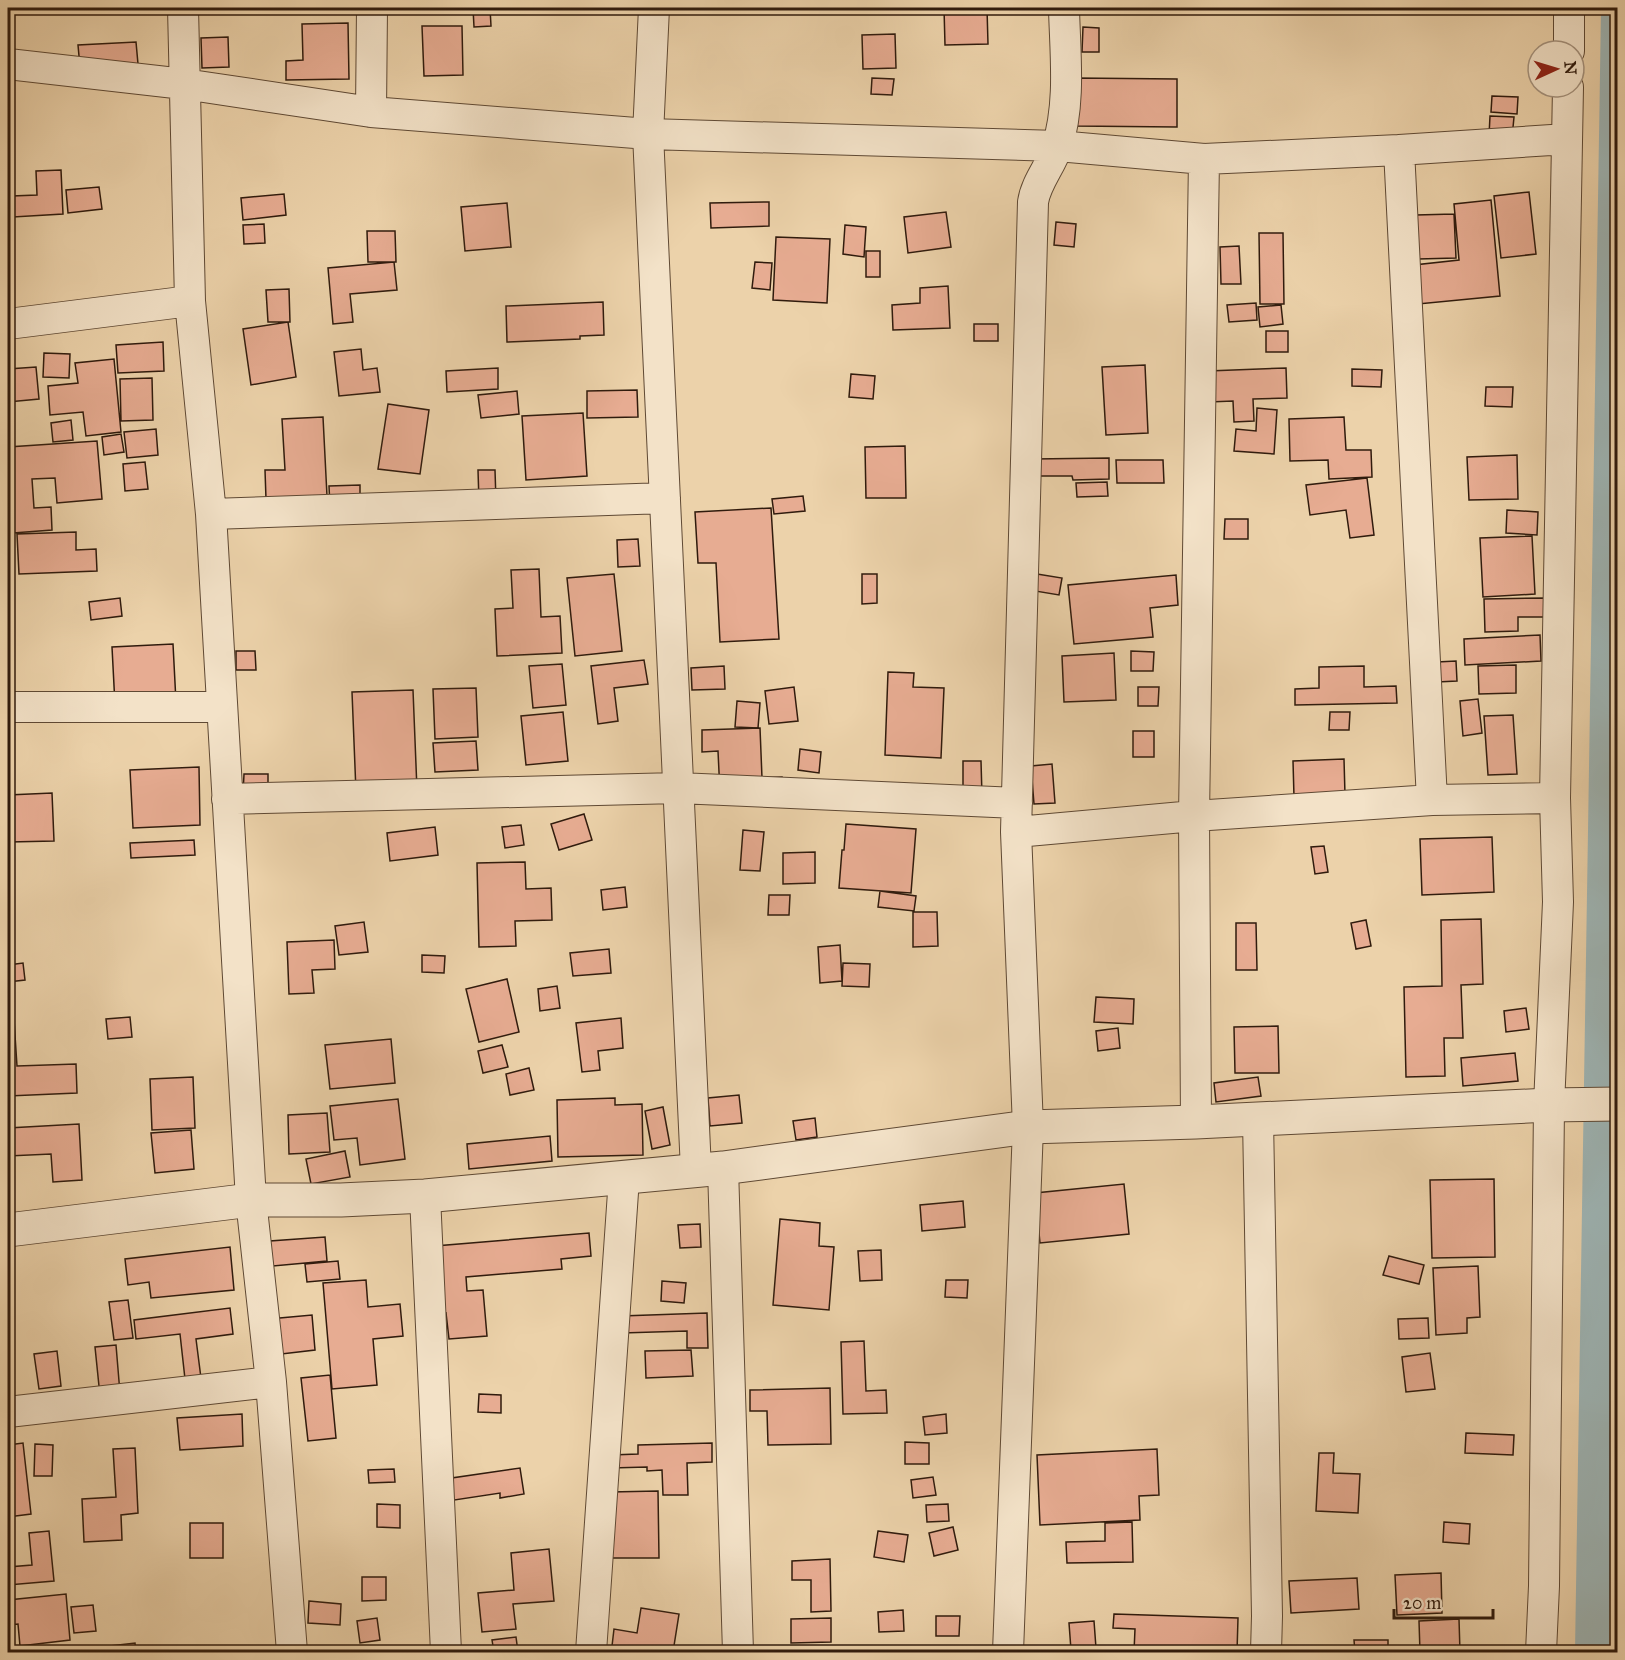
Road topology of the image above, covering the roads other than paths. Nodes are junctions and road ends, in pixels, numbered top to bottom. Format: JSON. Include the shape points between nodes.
{"nodes":[{"id":1,"x":183,"y":8,"type":"edge"},
{"id":2,"x":372,"y":8,"type":"edge"},
{"id":3,"x":654,"y":8,"type":"edge"},
{"id":4,"x":1064,"y":8,"type":"edge"},
{"id":5,"x":1569,"y":8,"type":"edge"},
{"id":6,"x":1569,"y":39,"type":"edge"},
{"id":7,"x":8,"y":64,"type":"edge"},
{"id":8,"x":184,"y":84,"type":"junction"},
{"id":9,"x":1568,"y":99,"type":"edge"},
{"id":10,"x":371,"y":112,"type":"junction"},
{"id":11,"x":648,"y":134,"type":"junction"},
{"id":12,"x":1567,"y":138,"type":"junction"},
{"id":13,"x":1058,"y":146,"type":"junction"},
{"id":14,"x":1399,"y":150,"type":"junction"},
{"id":15,"x":1204,"y":159,"type":"junction"},
{"id":16,"x":190,"y":301,"type":"junction"},
{"id":17,"x":8,"y":324,"type":"edge"},
{"id":18,"x":665,"y":498,"type":"junction"},
{"id":19,"x":211,"y":514,"type":"junction"},
{"id":20,"x":8,"y":707,"type":"edge"},
{"id":21,"x":222,"y":707,"type":"junction"},
{"id":22,"x":678,"y":789,"type":"junction"},
{"id":23,"x":1555,"y":798,"type":"junction"},
{"id":24,"x":227,"y":799,"type":"junction"},
{"id":25,"x":1432,"y":800,"type":"junction"},
{"id":26,"x":1194,"y":816,"type":"junction"},
{"id":27,"x":1016,"y":817,"type":"junction"},
{"id":28,"x":1617,"y":1104,"type":"edge"},
{"id":29,"x":1557,"y":1105,"type":"junction"},
{"id":30,"x":1258,"y":1119,"type":"junction"},
{"id":31,"x":1196,"y":1122,"type":"junction"},
{"id":32,"x":1028,"y":1127,"type":"junction"},
{"id":33,"x":710,"y":1169,"type":"junction"},
{"id":34,"x":624,"y":1178,"type":"junction"},
{"id":35,"x":425,"y":1196,"type":"junction"},
{"id":36,"x":251,"y":1200,"type":"junction"},
{"id":37,"x":8,"y":1230,"type":"edge"},
{"id":38,"x":271,"y":1382,"type":"junction"},
{"id":39,"x":8,"y":1412,"type":"edge"},
{"id":40,"x":292,"y":1653,"type":"edge"},
{"id":41,"x":446,"y":1653,"type":"edge"},
{"id":42,"x":591,"y":1653,"type":"edge"},
{"id":43,"x":738,"y":1653,"type":"edge"},
{"id":44,"x":1008,"y":1653,"type":"edge"},
{"id":45,"x":1266,"y":1653,"type":"edge"},
{"id":46,"x":1541,"y":1653,"type":"edge"}],
"edges":[{"from":1,"to":8,"type":"street"},
{"from":2,"to":10,"type":"street"},
{"from":3,"to":11,"type":"street"},
{"from":4,"to":13,"type":"street","via":[[1064,114]]},
{"from":5,"to":6,"type":"street"},
{"from":7,"to":8,"type":"street"},
{"from":8,"to":10,"type":"street"},
{"from":8,"to":16,"type":"street"},
{"from":9,"to":12,"type":"street"},
{"from":10,"to":11,"type":"street"},
{"from":11,"to":13,"type":"street"},
{"from":11,"to":18,"type":"street"},
{"from":12,"to":14,"type":"street"},
{"from":12,"to":23,"type":"street"},
{"from":13,"to":15,"type":"street"},
{"from":13,"to":27,"type":"street","via":[[1033,202]]},
{"from":14,"to":15,"type":"street"},
{"from":14,"to":25,"type":"street"},
{"from":15,"to":26,"type":"street"},
{"from":16,"to":17,"type":"street"},
{"from":16,"to":19,"type":"street"},
{"from":18,"to":19,"type":"street"},
{"from":18,"to":22,"type":"street"},
{"from":19,"to":21,"type":"street"},
{"from":20,"to":21,"type":"street"},
{"from":21,"to":24,"type":"street"},
{"from":22,"to":24,"type":"street"},
{"from":22,"to":27,"type":"street"},
{"from":22,"to":33,"type":"street"},
{"from":23,"to":25,"type":"street"},
{"from":23,"to":29,"type":"street"},
{"from":24,"to":36,"type":"street"},
{"from":25,"to":26,"type":"street"},
{"from":26,"to":27,"type":"street"},
{"from":26,"to":31,"type":"street"},
{"from":27,"to":32,"type":"street"},
{"from":28,"to":29,"type":"street"},
{"from":29,"to":30,"type":"street"},
{"from":29,"to":46,"type":"street"},
{"from":30,"to":31,"type":"street"},
{"from":30,"to":45,"type":"street"},
{"from":31,"to":32,"type":"street"},
{"from":32,"to":33,"type":"street"},
{"from":32,"to":44,"type":"street"},
{"from":33,"to":34,"type":"street"},
{"from":33,"to":43,"type":"street"},
{"from":34,"to":35,"type":"street"},
{"from":34,"to":42,"type":"street"},
{"from":35,"to":36,"type":"street"},
{"from":35,"to":41,"type":"street"},
{"from":36,"to":37,"type":"street"},
{"from":36,"to":38,"type":"street"},
{"from":38,"to":39,"type":"street"},
{"from":38,"to":40,"type":"street"}]}
